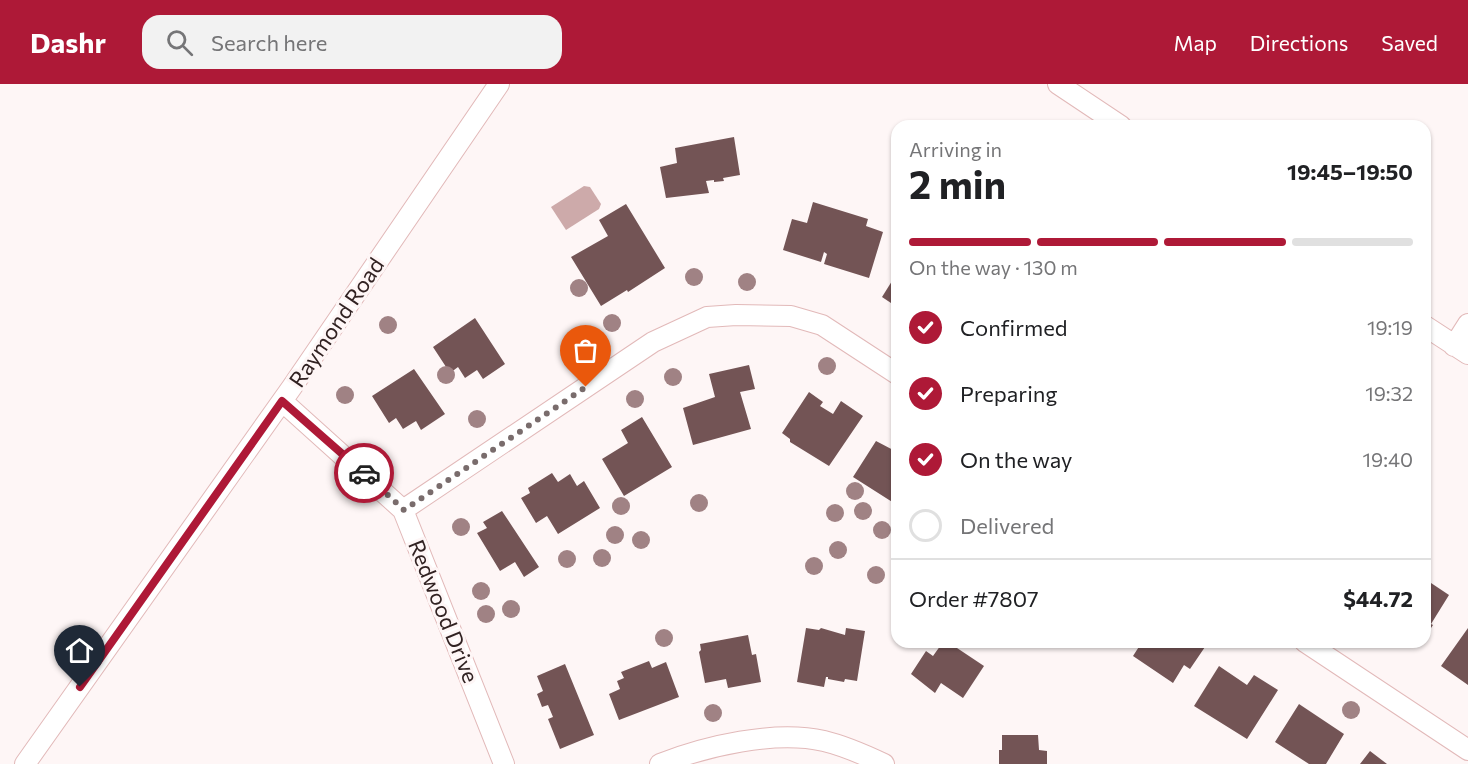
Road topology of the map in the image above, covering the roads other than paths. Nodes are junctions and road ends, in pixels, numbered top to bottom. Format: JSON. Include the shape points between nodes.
{"nodes":[{"id":1,"x":499,"y":84,"type":"edge"},
{"id":2,"x":1058,"y":84,"type":"edge"},
{"id":3,"x":1112,"y":120,"type":"edge"},
{"id":4,"x":1468,"y":324,"type":"edge"},
{"id":5,"x":1431,"y":330,"type":"edge"},
{"id":6,"x":1461,"y":350,"type":"edge"},
{"id":7,"x":891,"y":370,"type":"edge"},
{"id":8,"x":282,"y":401,"type":"junction"},
{"id":9,"x":404,"y":510,"type":"junction"},
{"id":10,"x":1314,"y":648,"type":"edge"},
{"id":11,"x":1468,"y":750,"type":"edge"},
{"id":12,"x":25,"y":764,"type":"edge"},
{"id":13,"x":504,"y":764,"type":"edge"},
{"id":14,"x":660,"y":764,"type":"edge"},
{"id":15,"x":884,"y":764,"type":"edge"}],
"edges":[{"from":1,"to":8,"type":"street","name":"Raymond Road"},
{"from":2,"to":3,"type":"street"},
{"from":4,"to":6,"type":"street"},
{"from":5,"to":6,"type":"street"},
{"from":7,"to":9,"type":"street","via":[[822,325],[791,316],[707,317],[653,342]]},
{"from":8,"to":9,"type":"street","name":"Redwood Drive"},
{"from":8,"to":12,"type":"street","name":"Raymond Road"},
{"from":9,"to":13,"type":"street","name":"Redwood Drive"},
{"from":10,"to":11,"type":"street"},
{"from":14,"to":15,"type":"street","via":[[707,748],[774,738],[823,741]]}]}
